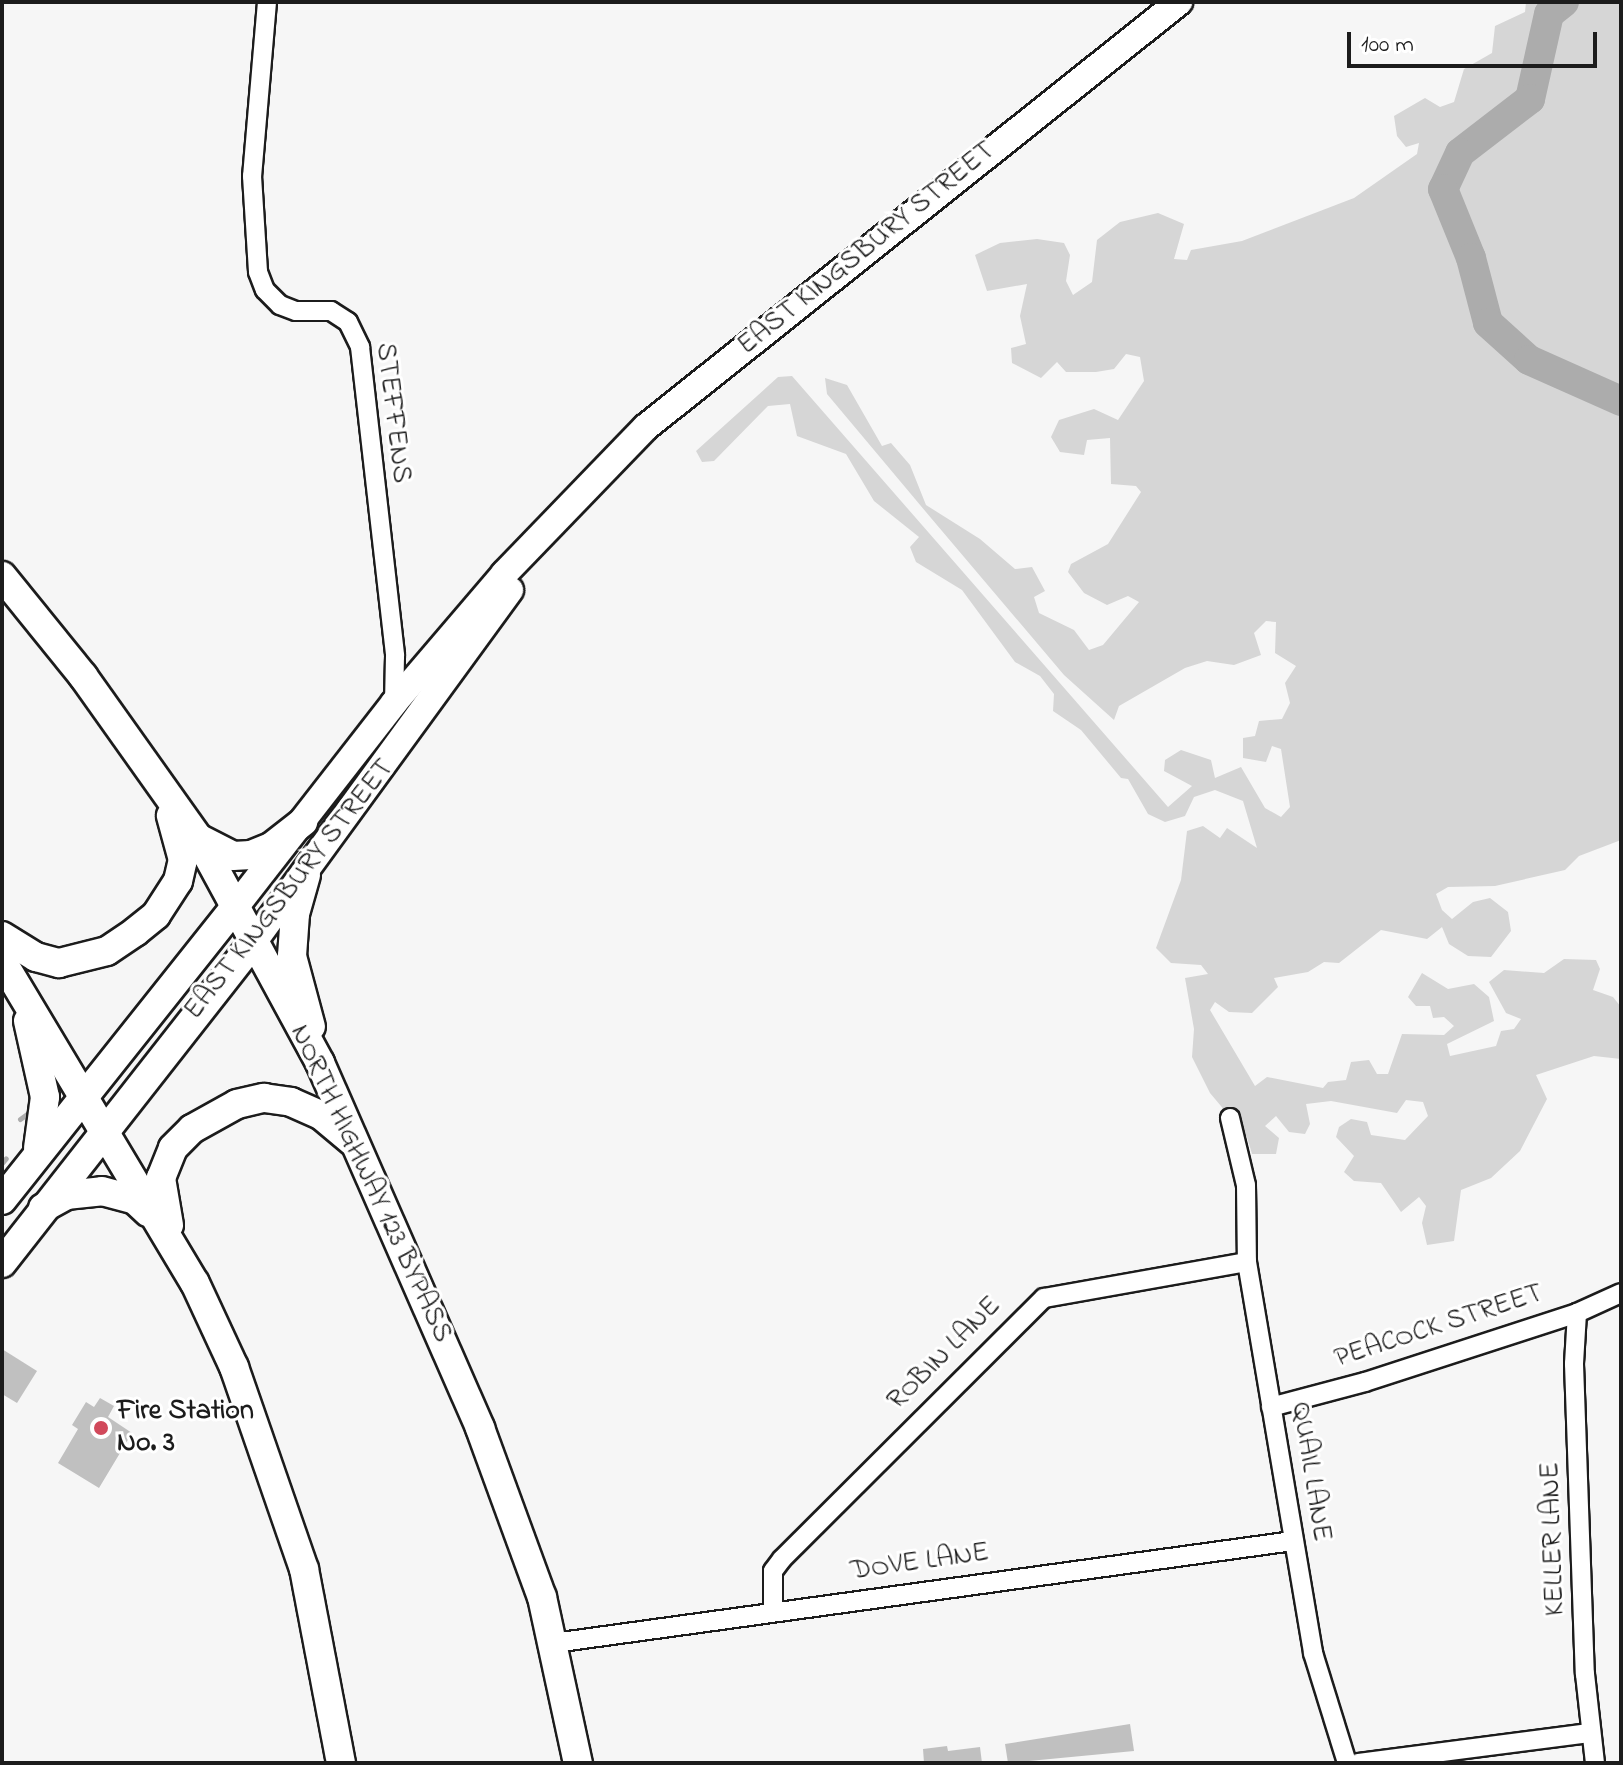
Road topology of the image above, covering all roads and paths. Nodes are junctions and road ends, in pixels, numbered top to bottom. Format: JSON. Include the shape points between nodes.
{"nodes":[{"id":1,"x":267,"y":2,"type":"edge"},
{"id":2,"x":1179,"y":2,"type":"edge"},
{"id":3,"x":566,"y":508,"type":"junction"},
{"id":4,"x":2,"y":576,"type":"edge"},
{"id":5,"x":394,"y":703,"type":"junction"},
{"id":6,"x":126,"y":736,"type":"junction"},
{"id":7,"x":303,"y":822,"type":"junction"},
{"id":8,"x":198,"y":838,"type":"junction"},
{"id":9,"x":306,"y":875,"type":"junction"},
{"id":10,"x":233,"y":910,"type":"junction"},
{"id":11,"x":2,"y":936,"type":"edge"},
{"id":12,"x":252,"y":944,"type":"junction"},
{"id":13,"x":2,"y":961,"type":"edge"},
{"id":14,"x":20,"y":993,"type":"junction"},
{"id":15,"x":320,"y":1063,"type":"junction"},
{"id":16,"x":83,"y":1099,"type":"junction"},
{"id":17,"x":1230,"y":1118,"type":"dead end"},
{"id":18,"x":101,"y":1132,"type":"junction"},
{"id":19,"x":356,"y":1144,"type":"junction"},
{"id":20,"x":36,"y":1156,"type":"junction"},
{"id":21,"x":2,"y":1200,"type":"edge"},
{"id":22,"x":42,"y":1208,"type":"junction"},
{"id":23,"x":158,"y":1222,"type":"junction"},
{"id":24,"x":1247,"y":1262,"type":"junction"},
{"id":25,"x":2,"y":1263,"type":"edge"},
{"id":26,"x":195,"y":1283,"type":"junction"},
{"id":27,"x":1621,"y":1293,"type":"edge"},
{"id":28,"x":1577,"y":1313,"type":"junction"},
{"id":29,"x":1271,"y":1407,"type":"junction"},
{"id":30,"x":1293,"y":1541,"type":"junction"},
{"id":31,"x":773,"y":1612,"type":"junction"},
{"id":32,"x":554,"y":1643,"type":"junction"},
{"id":33,"x":1588,"y":1733,"type":"junction"},
{"id":34,"x":341,"y":1763,"type":"edge"},
{"id":35,"x":578,"y":1763,"type":"edge"},
{"id":36,"x":1347,"y":1763,"type":"edge"},
{"id":37,"x":1358,"y":1763,"type":"edge"},
{"id":38,"x":1595,"y":1763,"type":"edge"}],
"edges":[{"from":1,"to":5,"type":"street","name":"STEFFENS","via":[[252,176],[258,272],[265,290],[280,305],[296,311],[331,311],[348,322],[360,347],[395,656]]},
{"from":2,"to":3,"type":"main road","name":"EAST KINGSBURY STREET","via":[[646,427]]},
{"from":3,"to":5,"type":"main road","name":"EAST KINGSBURY STREET"},
{"from":3,"to":9,"type":"main road","name":"EAST KINGSBURY STREET"},
{"from":4,"to":6,"type":"main road","name":"NORTH HIGHWAY 123 BYPASS"},
{"from":5,"to":7,"type":"main road","name":"EAST KINGSBURY STREET"},
{"from":6,"to":8,"type":"main road","name":"NORTH HIGHWAY 123 BYPASS"},
{"from":6,"to":11,"type":"main road","via":[[180,833],[183,860],[169,896],[135,932],[81,961],[36,957]]},
{"from":7,"to":8,"type":"main road","via":[[251,855],[233,856]]},
{"from":7,"to":10,"type":"main road","name":"EAST KINGSBURY STREET"},
{"from":8,"to":10,"type":"main road","name":"NORTH HIGHWAY 123 BYPASS"},
{"from":9,"to":12,"type":"main road","name":"EAST KINGSBURY STREET"},
{"from":9,"to":15,"type":"main road","via":[[295,914],[292,956]]},
{"from":10,"to":12,"type":"main road","name":"NORTH HIGHWAY 123 BYPASS"},
{"from":10,"to":16,"type":"main road","name":"EAST KINGSBURY STREET"},
{"from":12,"to":15,"type":"main road","name":"NORTH HIGHWAY 123 BYPASS"},
{"from":12,"to":18,"type":"main road","name":"EAST KINGSBURY STREET"},
{"from":13,"to":14,"type":"main road"},
{"from":14,"to":16,"type":"main road"},
{"from":14,"to":20,"type":"main road","via":[[44,1087],[44,1130]]},
{"from":15,"to":19,"type":"main road","name":"NORTH HIGHWAY 123 BYPASS"},
{"from":16,"to":18,"type":"main road"},
{"from":16,"to":20,"type":"main road","name":"EAST KINGSBURY STREET"},
{"from":17,"to":24,"type":"street","name":"QUAIL LANE","via":[[1246,1185]]},
{"from":18,"to":22,"type":"main road","name":"EAST KINGSBURY STREET"},
{"from":18,"to":23,"type":"main road"},
{"from":19,"to":26,"type":"main road","via":[[322,1116],[291,1102],[264,1098],[237,1104],[192,1129],[173,1148],[161,1195]]},
{"from":19,"to":32,"type":"main road","name":"NORTH HIGHWAY 123 BYPASS","via":[[480,1428]]},
{"from":20,"to":21,"type":"main road","name":"EAST KINGSBURY STREET"},
{"from":22,"to":23,"type":"main road","via":[[66,1195],[102,1191],[135,1200]]},
{"from":22,"to":25,"type":"main road","name":"EAST KINGSBURY STREET"},
{"from":23,"to":26,"type":"main road"},
{"from":24,"to":29,"type":"street","name":"QUAIL LANE"},
{"from":24,"to":31,"type":"street","name":"ROBIN LANE","via":[[1044,1298],[782,1559],[773,1571]]},
{"from":26,"to":34,"type":"main road","via":[[234,1367],[285,1504],[304,1569]]},
{"from":27,"to":28,"type":"street","name":"PEACOCK STREET"},
{"from":28,"to":29,"type":"street","name":"PEACOCK STREET"},
{"from":28,"to":33,"type":"street","name":"KELLER LANE","via":[[1574,1364]]},
{"from":29,"to":30,"type":"street","name":"QUAIL LANE"},
{"from":30,"to":31,"type":"street","name":"DOVE LANE"},
{"from":30,"to":36,"type":"street","name":"QUAIL LANE","via":[[1313,1653]]},
{"from":31,"to":32,"type":"street","name":"DOVE LANE"},
{"from":32,"to":35,"type":"main road","name":"NORTH HIGHWAY 123 BYPASS"},
{"from":33,"to":37,"type":"street"},
{"from":33,"to":38,"type":"street","name":"KELLER LANE"}]}
